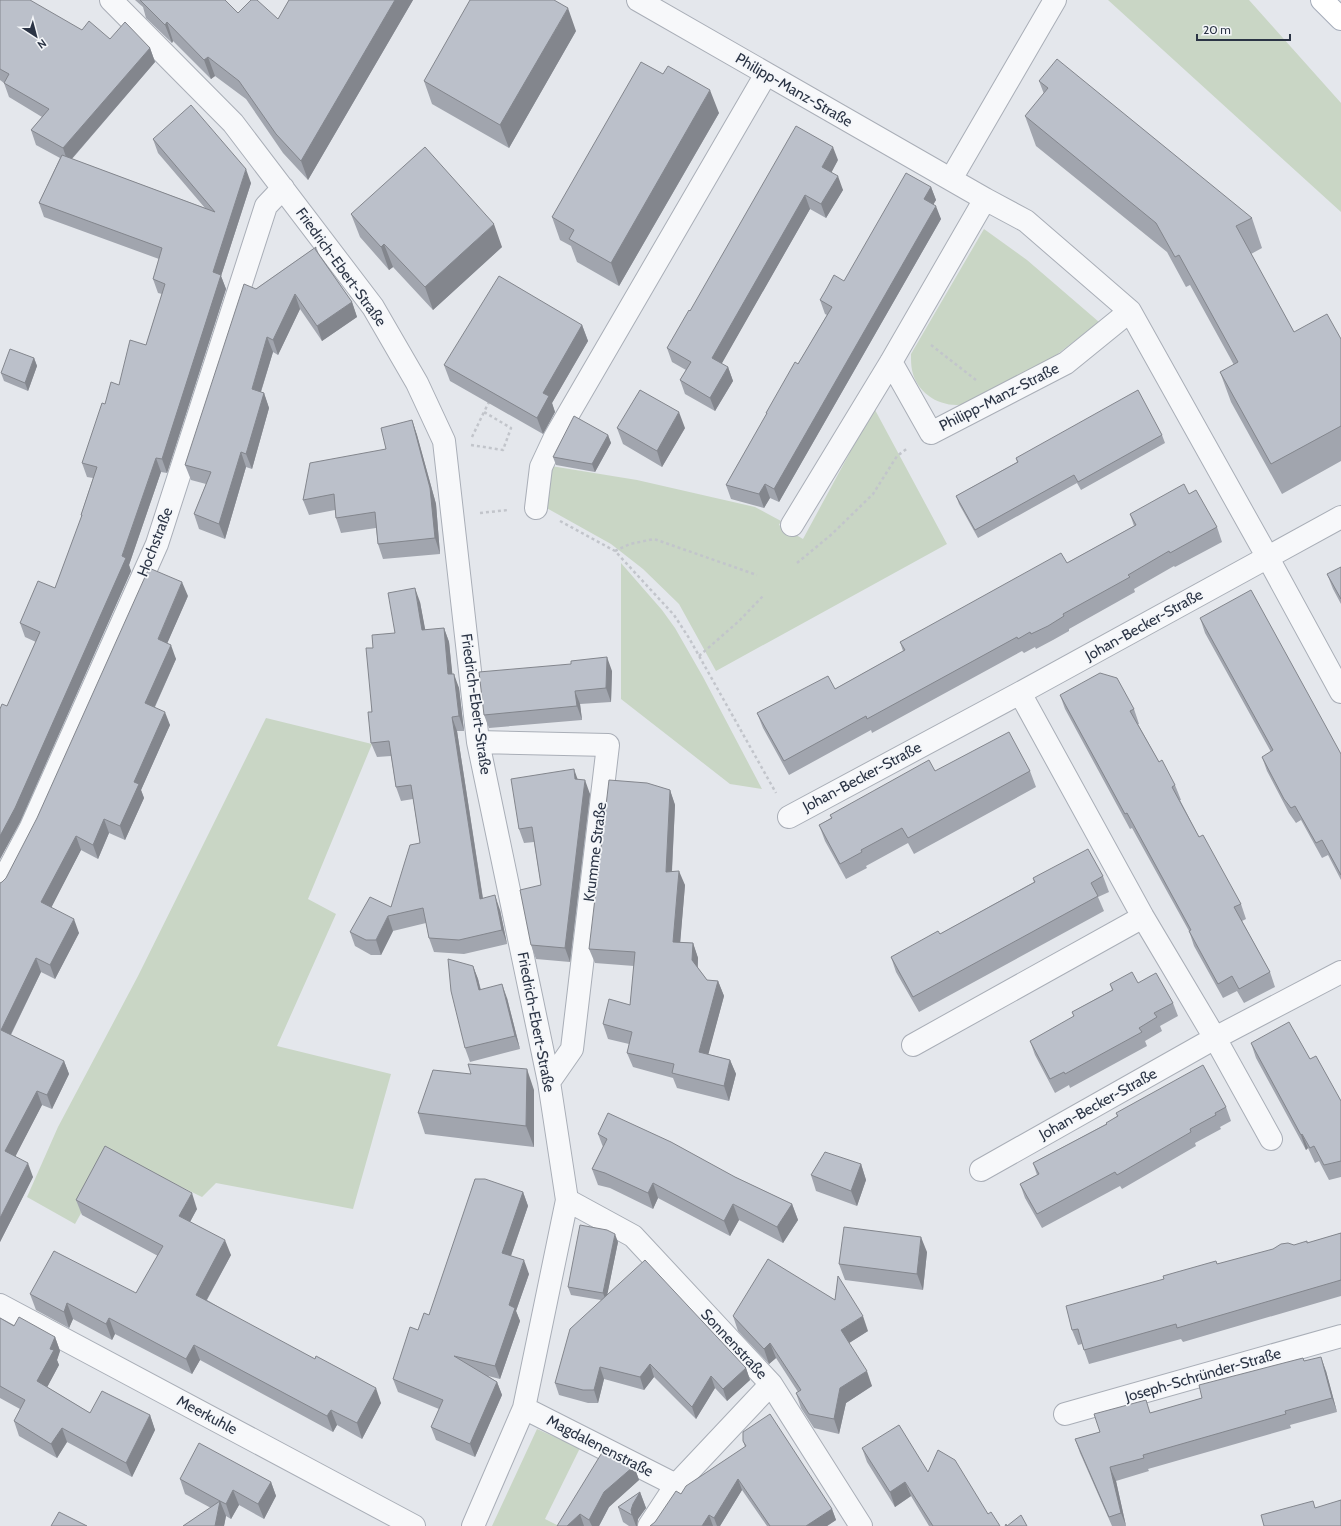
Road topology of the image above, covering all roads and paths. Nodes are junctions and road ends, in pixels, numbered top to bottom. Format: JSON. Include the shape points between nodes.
{"nodes":[{"id":1,"x":111,"y":0,"type":"edge"},
{"id":2,"x":638,"y":0,"type":"edge"},
{"id":3,"x":1055,"y":0,"type":"edge"},
{"id":4,"x":1322,"y":0,"type":"edge"},
{"id":5,"x":1341,"y":19,"type":"edge"},
{"id":6,"x":766,"y":74,"type":"junction"},
{"id":7,"x":951,"y":179,"type":"junction"},
{"id":8,"x":283,"y":188,"type":"junction"},
{"id":9,"x":985,"y":199,"type":"junction"},
{"id":10,"x":1130,"y":311,"type":"junction"},
{"id":11,"x":910,"y":329,"type":"junction"},
{"id":12,"x":891,"y":362,"type":"junction"},
{"id":13,"x":492,"y":396,"type":"edge"},
{"id":14,"x":999,"y":397,"type":"junction"},
{"id":15,"x":484,"y":412,"type":"junction"},
{"id":16,"x":931,"y":433,"type":"junction"},
{"id":17,"x":444,"y":441,"type":"junction"},
{"id":18,"x":468,"y":444,"type":"junction"},
{"id":19,"x":536,"y":508,"type":"junction"},
{"id":20,"x":453,"y":516,"type":"junction"},
{"id":21,"x":1341,"y":517,"type":"edge"},
{"id":22,"x":792,"y":525,"type":"dead end"},
{"id":23,"x":615,"y":552,"type":"junction"},
{"id":24,"x":1268,"y":558,"type":"junction"},
{"id":25,"x":797,"y":563,"type":"dead end"},
{"id":26,"x":758,"y":575,"type":"dead end"},
{"id":27,"x":763,"y":596,"type":"dead end"},
{"id":28,"x":699,"y":656,"type":"junction"},
{"id":29,"x":1341,"y":692,"type":"edge"},
{"id":30,"x":1020,"y":693,"type":"junction"},
{"id":31,"x":478,"y":742,"type":"junction"},
{"id":32,"x":789,"y":816,"type":"joint"},
{"id":33,"x":0,"y":886,"type":"edge"},
{"id":34,"x":1143,"y":917,"type":"junction"},
{"id":35,"x":1341,"y":972,"type":"edge"},
{"id":36,"x":1215,"y":1038,"type":"junction"},
{"id":37,"x":913,"y":1044,"type":"dead end"},
{"id":38,"x":549,"y":1082,"type":"junction"},
{"id":39,"x":1271,"y":1140,"type":"dead end"},
{"id":40,"x":981,"y":1170,"type":"dead end"},
{"id":41,"x":567,"y":1200,"type":"junction"},
{"id":42,"x":0,"y":1305,"type":"edge"},
{"id":43,"x":1341,"y":1336,"type":"edge"},
{"id":44,"x":772,"y":1384,"type":"junction"},
{"id":45,"x":524,"y":1408,"type":"junction"},
{"id":46,"x":1065,"y":1414,"type":"dead end"},
{"id":47,"x":676,"y":1485,"type":"junction"},
{"id":48,"x":414,"y":1526,"type":"edge"},
{"id":49,"x":473,"y":1526,"type":"edge"},
{"id":50,"x":649,"y":1526,"type":"edge"},
{"id":51,"x":861,"y":1526,"type":"edge"}],
"edges":[{"from":1,"to":8,"type":"street","name":"Friedrich-Ebert-Straße","via":[[233,123]]},
{"from":2,"to":6,"type":"street","name":"Philipp-Manz-Straße"},
{"from":3,"to":7,"type":"street"},
{"from":4,"to":5,"type":"main road"},
{"from":6,"to":7,"type":"street","name":"Philipp-Manz-Straße"},
{"from":6,"to":19,"type":"street","via":[[555,437],[541,467]]},
{"from":7,"to":9,"type":"street","name":"Philipp-Manz-Straße"},
{"from":8,"to":17,"type":"street","name":"Friedrich-Ebert-Straße","via":[[372,307],[417,382]]},
{"from":8,"to":33,"type":"street","name":"Hochstraße","via":[[266,206],[157,544],[31,827]]},
{"from":9,"to":10,"type":"street","name":"Philipp-Manz-Straße","via":[[1026,221]]},
{"from":9,"to":11,"type":"street"},
{"from":10,"to":14,"type":"street","name":"Philipp-Manz-Straße","via":[[1066,362]]},
{"from":10,"to":24,"type":"street","name":"Philipp-Manz-Straße"},
{"from":11,"to":12,"type":"street"},
{"from":11,"to":14,"type":"path"},
{"from":12,"to":16,"type":"street","name":"Philipp-Manz-Straße"},
{"from":12,"to":22,"type":"street"},
{"from":13,"to":15,"type":"path"},
{"from":14,"to":16,"type":"street","name":"Philipp-Manz-Straße"},
{"from":15,"to":18,"type":"path"},
{"from":15,"to":18,"type":"path","via":[[511,428],[503,450]]},
{"from":16,"to":25,"type":"path","via":[[897,456],[873,494],[832,534]]},
{"from":17,"to":18,"type":"path"},
{"from":17,"to":20,"type":"street","name":"Friedrich-Ebert-Straße"},
{"from":19,"to":20,"type":"path"},
{"from":19,"to":23,"type":"path"},
{"from":20,"to":31,"type":"street","name":"Friedrich-Ebert-Straße"},
{"from":21,"to":24,"type":"street"},
{"from":23,"to":26,"type":"path","via":[[630,544],[654,539]]},
{"from":23,"to":28,"type":"path","via":[[674,616]]},
{"from":24,"to":29,"type":"street","name":"Philipp-Manz-Straße"},
{"from":24,"to":30,"type":"street","name":"Johan-Becker-Straße"},
{"from":27,"to":28,"type":"path"},
{"from":28,"to":32,"type":"path"},
{"from":30,"to":32,"type":"street","name":"Johan-Becker-Straße"},
{"from":30,"to":34,"type":"street"},
{"from":31,"to":38,"type":"street","name":"Friedrich-Ebert-Straße"},
{"from":31,"to":38,"type":"street","name":"Krumme Straße","via":[[608,745],[572,1049]]},
{"from":34,"to":36,"type":"street"},
{"from":34,"to":37,"type":"street"},
{"from":35,"to":36,"type":"street","name":"Johan-Becker-Straße"},
{"from":36,"to":39,"type":"street"},
{"from":36,"to":40,"type":"street","name":"Johan-Becker-Straße"},
{"from":38,"to":41,"type":"street","name":"Friedrich-Ebert-Straße"},
{"from":41,"to":44,"type":"street","name":"Sonnenstraße","via":[[633,1236]]},
{"from":41,"to":45,"type":"street","name":"Friedrich-Ebert-Straße"},
{"from":42,"to":48,"type":"street","name":"Meerkuhle"},
{"from":43,"to":46,"type":"street","name":"Joseph-Schründer-Straße"},
{"from":44,"to":47,"type":"street"},
{"from":44,"to":51,"type":"street","name":"Sonnenstraße"},
{"from":45,"to":47,"type":"street","name":"Magdalenenstraße"},
{"from":45,"to":49,"type":"street","name":"Friedrich-Ebert-Straße"},
{"from":47,"to":50,"type":"street"}]}
